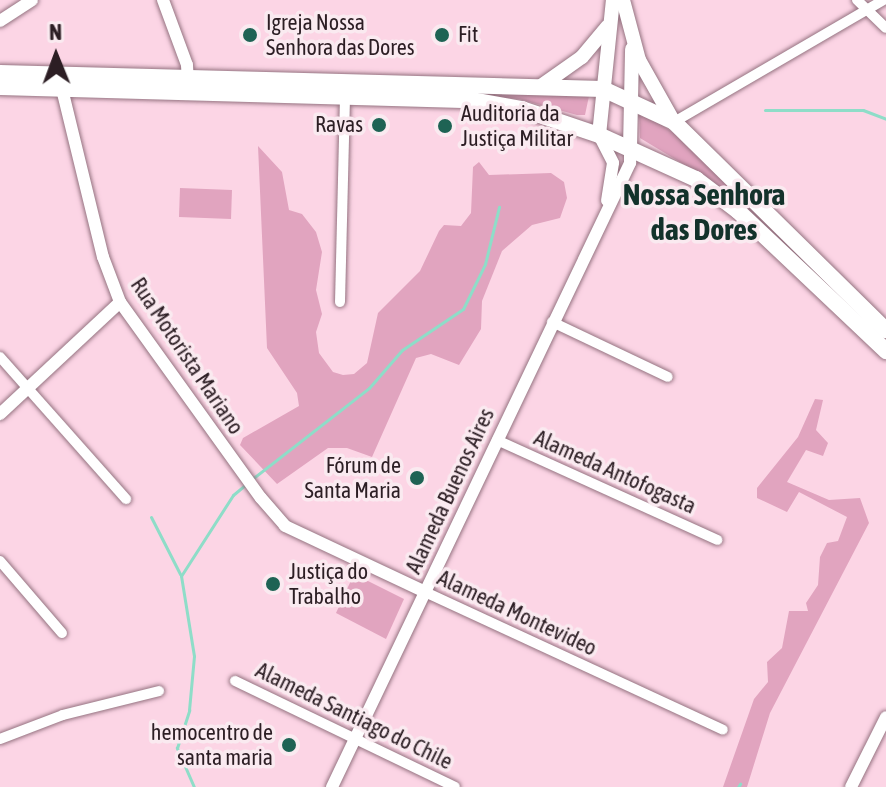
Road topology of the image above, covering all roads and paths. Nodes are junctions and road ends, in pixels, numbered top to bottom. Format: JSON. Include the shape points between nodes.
{"nodes":[{"id":1,"x":32,"y":0,"type":"edge"},
{"id":2,"x":163,"y":0,"type":"edge"},
{"id":3,"x":613,"y":0,"type":"edge"},
{"id":4,"x":623,"y":0,"type":"edge"},
{"id":5,"x":857,"y":0,"type":"edge"},
{"id":6,"x":884,"y":0,"type":"edge"},
{"id":7,"x":867,"y":10,"type":"junction"},
{"id":8,"x":0,"y":21,"type":"edge"},
{"id":9,"x":609,"y":26,"type":"junction"},
{"id":10,"x":886,"y":28,"type":"edge"},
{"id":11,"x":632,"y":41,"type":"junction"},
{"id":12,"x":0,"y":73,"type":"edge"},
{"id":13,"x":188,"y":85,"type":"junction"},
{"id":14,"x":541,"y":86,"type":"junction"},
{"id":15,"x":0,"y":87,"type":"edge"},
{"id":16,"x":62,"y":89,"type":"junction"},
{"id":17,"x":603,"y":89,"type":"junction"},
{"id":18,"x":345,"y":97,"type":"junction"},
{"id":19,"x":631,"y":99,"type":"junction"},
{"id":20,"x":674,"y":122,"type":"junction"},
{"id":21,"x":599,"y":135,"type":"junction"},
{"id":22,"x":630,"y":148,"type":"junction"},
{"id":23,"x":605,"y":212,"type":"junction"},
{"id":24,"x":120,"y":302,"type":"junction"},
{"id":25,"x":340,"y":302,"type":"dead end"},
{"id":26,"x":552,"y":322,"type":"junction"},
{"id":27,"x":886,"y":330,"type":"edge"},
{"id":28,"x":886,"y":351,"type":"edge"},
{"id":29,"x":0,"y":357,"type":"edge"},
{"id":30,"x":668,"y":377,"type":"dead end"},
{"id":31,"x":28,"y":388,"type":"junction"},
{"id":32,"x":0,"y":414,"type":"edge"},
{"id":33,"x":497,"y":440,"type":"junction"},
{"id":34,"x":261,"y":498,"type":"joint"},
{"id":35,"x":126,"y":499,"type":"dead end"},
{"id":36,"x":717,"y":540,"type":"dead end"},
{"id":37,"x":0,"y":561,"type":"edge"},
{"id":38,"x":425,"y":592,"type":"junction"},
{"id":39,"x":62,"y":633,"type":"dead end"},
{"id":40,"x":235,"y":681,"type":"dead end"},
{"id":41,"x":159,"y":691,"type":"dead end"},
{"id":42,"x":886,"y":717,"type":"edge"},
{"id":43,"x":723,"y":730,"type":"dead end"},
{"id":44,"x":0,"y":739,"type":"edge"},
{"id":45,"x":355,"y":739,"type":"junction"},
{"id":46,"x":332,"y":787,"type":"edge"},
{"id":47,"x":455,"y":787,"type":"edge"},
{"id":48,"x":851,"y":787,"type":"edge"}],
"edges":[{"from":1,"to":8,"type":"street"},
{"from":2,"to":13,"type":"street"},
{"from":3,"to":9,"type":"main road"},
{"from":4,"to":11,"type":"main road"},
{"from":5,"to":7,"type":"street"},
{"from":6,"to":7,"type":"street"},
{"from":7,"to":10,"type":"street"},
{"from":7,"to":20,"type":"street"},
{"from":9,"to":14,"type":"main road","via":[[582,57]]},
{"from":9,"to":17,"type":"main road"},
{"from":11,"to":19,"type":"main road"},
{"from":11,"to":20,"type":"main road"},
{"from":12,"to":13,"type":"main road"},
{"from":13,"to":14,"type":"main road"},
{"from":13,"to":16,"type":"main road"},
{"from":13,"to":18,"type":"main road"},
{"from":14,"to":17,"type":"main road"},
{"from":15,"to":16,"type":"main road"},
{"from":16,"to":24,"type":"street","name":"Rua Motorista Mariano","via":[[103,257]]},
{"from":17,"to":19,"type":"main road"},
{"from":17,"to":21,"type":"main road"},
{"from":18,"to":21,"type":"main road","via":[[472,100],[522,109]]},
{"from":18,"to":25,"type":"street"},
{"from":19,"to":20,"type":"main road"},
{"from":19,"to":22,"type":"main road"},
{"from":20,"to":27,"type":"main road"},
{"from":21,"to":22,"type":"main road"},
{"from":21,"to":23,"type":"street","name":"Alameda Buenos Aires","via":[[613,163]]},
{"from":22,"to":23,"type":"street","name":"Alameda Buenos Aires","via":[[630,163]]},
{"from":22,"to":28,"type":"main road","via":[[722,197]]},
{"from":23,"to":26,"type":"street","name":"Alameda Buenos Aires"},
{"from":24,"to":31,"type":"street"},
{"from":24,"to":34,"type":"street","name":"Rua Motorista Mariano"},
{"from":26,"to":30,"type":"street"},
{"from":26,"to":33,"type":"street","name":"Alameda Buenos Aires"},
{"from":29,"to":31,"type":"street"},
{"from":31,"to":32,"type":"street"},
{"from":31,"to":35,"type":"street"},
{"from":33,"to":36,"type":"street","name":"Alameda Antofogasta"},
{"from":33,"to":38,"type":"street","name":"Alameda Buenos Aires"},
{"from":34,"to":38,"type":"street","name":"Alameda Montevideo","via":[[285,526]]},
{"from":37,"to":39,"type":"street"},
{"from":38,"to":43,"type":"street","name":"Alameda Montevideo"},
{"from":38,"to":45,"type":"street","name":"Alameda Buenos Aires"},
{"from":40,"to":45,"type":"street","name":"Alameda Santiago do Chile"},
{"from":41,"to":44,"type":"street","via":[[63,715]]},
{"from":42,"to":48,"type":"street"},
{"from":45,"to":46,"type":"street","name":"Alameda Buenos Aires"},
{"from":45,"to":47,"type":"street","name":"Alameda Santiago do Chile"}]}
